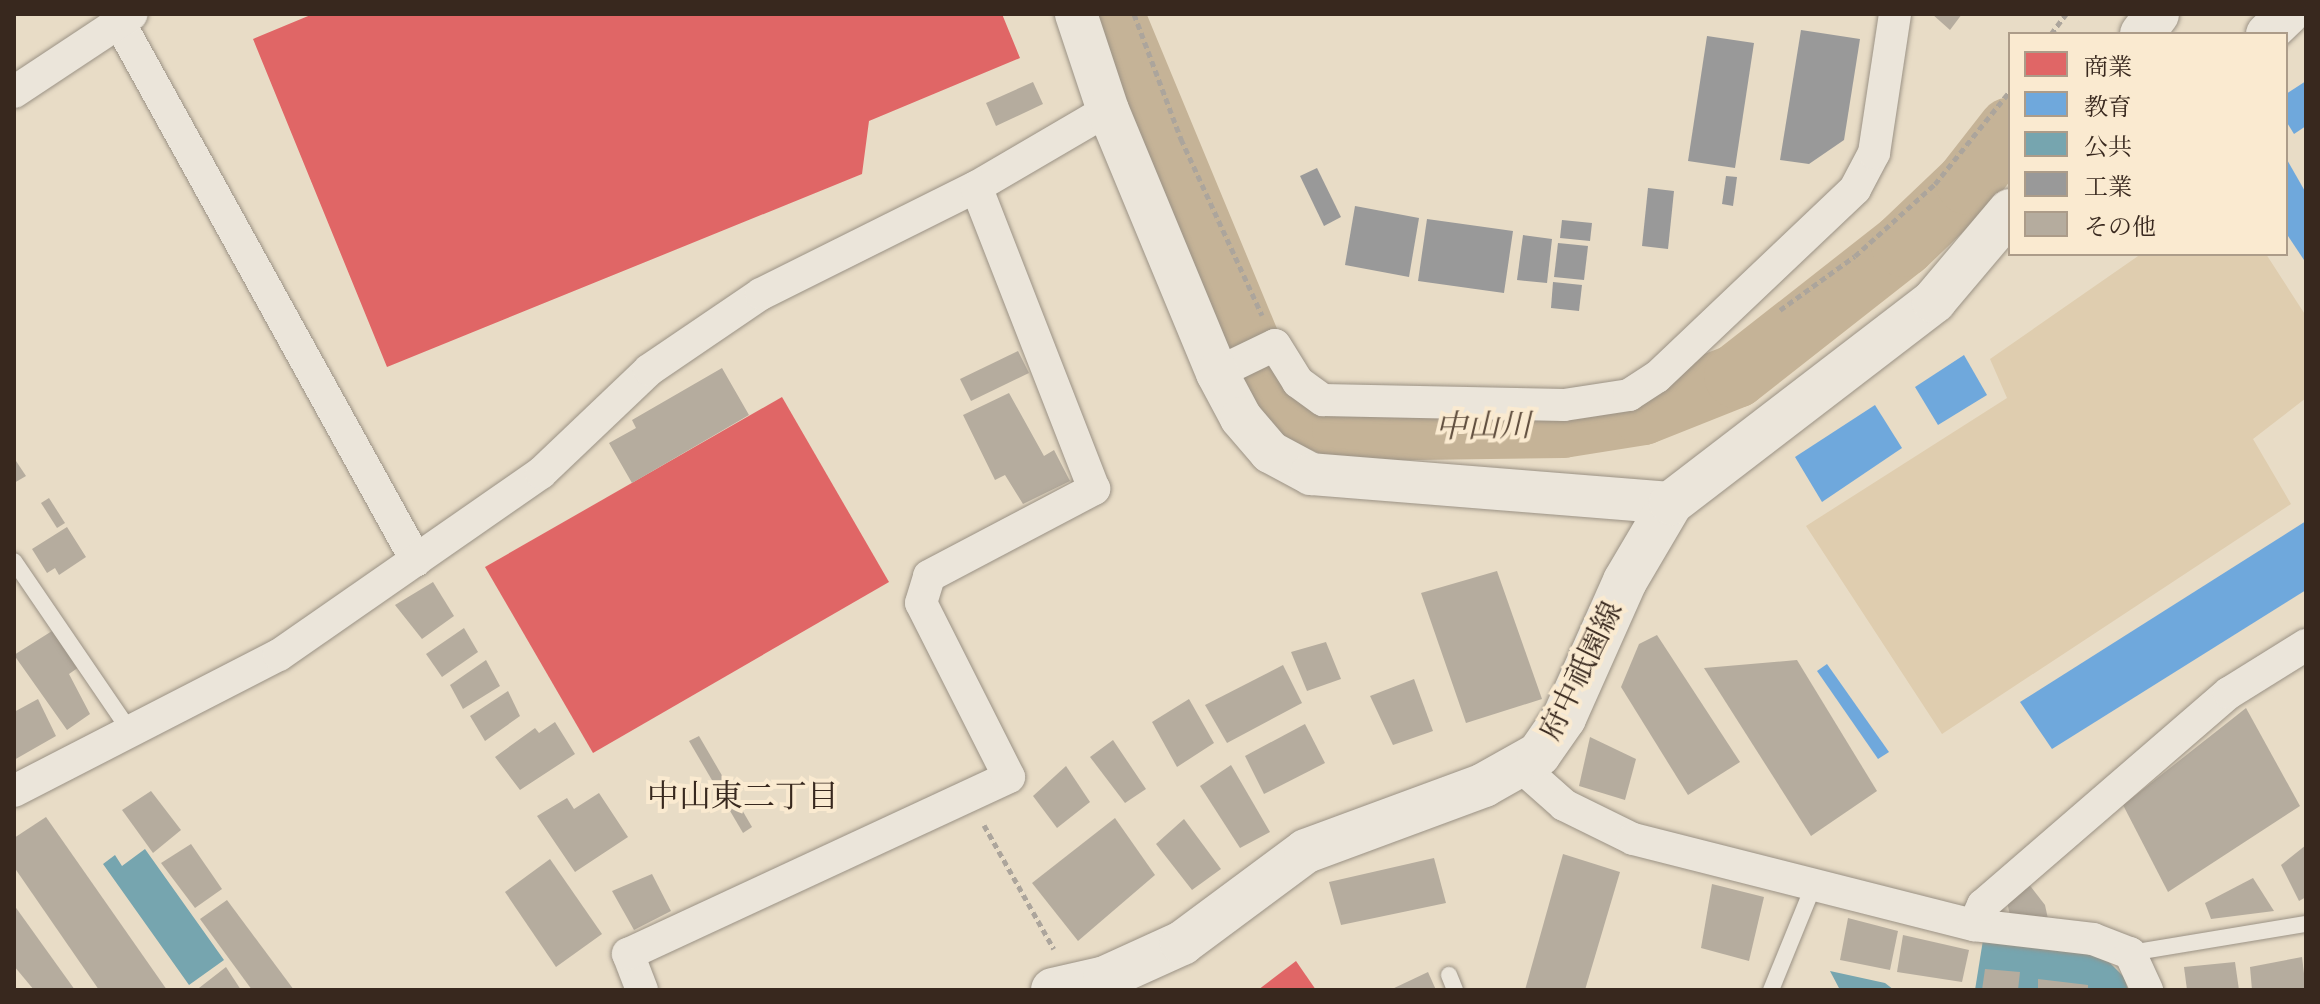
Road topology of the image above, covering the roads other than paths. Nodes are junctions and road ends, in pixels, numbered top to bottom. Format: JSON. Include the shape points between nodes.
{"nodes":[{"id":1,"x":1076,"y":14,"type":"edge"},
{"id":2,"x":1895,"y":14,"type":"edge"},
{"id":3,"x":2288,"y":14,"type":"edge"},
{"id":4,"x":125,"y":18,"type":"edge"},
{"id":5,"x":2269,"y":32,"type":"edge"},
{"id":6,"x":14,"y":92,"type":"edge"},
{"id":7,"x":1108,"y":110,"type":"junction"},
{"id":8,"x":976,"y":187,"type":"junction"},
{"id":9,"x":2008,"y":213,"type":"edge"},
{"id":10,"x":1223,"y":370,"type":"junction"},
{"id":11,"x":1671,"y":503,"type":"junction"},
{"id":12,"x":416,"y":560,"type":"junction"},
{"id":13,"x":14,"y":561,"type":"edge"},
{"id":14,"x":2306,"y":645,"type":"edge"},
{"id":15,"x":130,"y":731,"type":"junction"},
{"id":16,"x":1519,"y":765,"type":"junction"},
{"id":17,"x":14,"y":791,"type":"edge"},
{"id":18,"x":1813,"y":887,"type":"junction"},
{"id":19,"x":2306,"y":924,"type":"edge"},
{"id":20,"x":1974,"y":925,"type":"junction"},
{"id":21,"x":2130,"y":953,"type":"junction"},
{"id":22,"x":1096,"y":985,"type":"edge"},
{"id":23,"x":642,"y":990,"type":"edge"},
{"id":24,"x":1771,"y":990,"type":"edge"},
{"id":25,"x":2147,"y":990,"type":"edge"}],
"edges":[{"from":1,"to":7,"type":"street"},
{"from":2,"to":10,"type":"street","via":[[1874,153],[1855,189],[1657,377],[1629,395],[1564,405],[1323,400],[1298,382],[1269,348]]},
{"from":3,"to":5,"type":"street"},
{"from":4,"to":6,"type":"street"},
{"from":4,"to":12,"type":"street"},
{"from":7,"to":8,"type":"street"},
{"from":7,"to":10,"type":"street"},
{"from":8,"to":12,"type":"street","via":[[761,294],[649,370],[541,473]]},
{"from":8,"to":23,"type":"street","via":[[1094,489],[929,576],[921,603],[1009,777],[628,954]]},
{"from":9,"to":11,"type":"main road","name":"府中祇園線","via":[[1934,301]]},
{"from":10,"to":11,"type":"street","via":[[1241,418],[1270,452],[1311,474]]},
{"from":11,"to":16,"type":"main road","name":"府中祇園線","via":[[1625,581],[1564,718],[1539,754]]},
{"from":12,"to":15,"type":"street","via":[[279,655]]},
{"from":13,"to":15,"type":"lane"},
{"from":14,"to":20,"type":"street","via":[[2229,693],[1983,905]]},
{"from":15,"to":17,"type":"street"},
{"from":16,"to":18,"type":"street","via":[[1564,805],[1633,839]]},
{"from":16,"to":22,"type":"main road","name":"府中祇園線","via":[[1484,785],[1366,824],[1306,851],[1182,943]]},
{"from":18,"to":20,"type":"street"},
{"from":18,"to":24,"type":"lane"},
{"from":19,"to":21,"type":"lane"},
{"from":20,"to":21,"type":"street","via":[[2093,939]]},
{"from":21,"to":25,"type":"street"}]}
